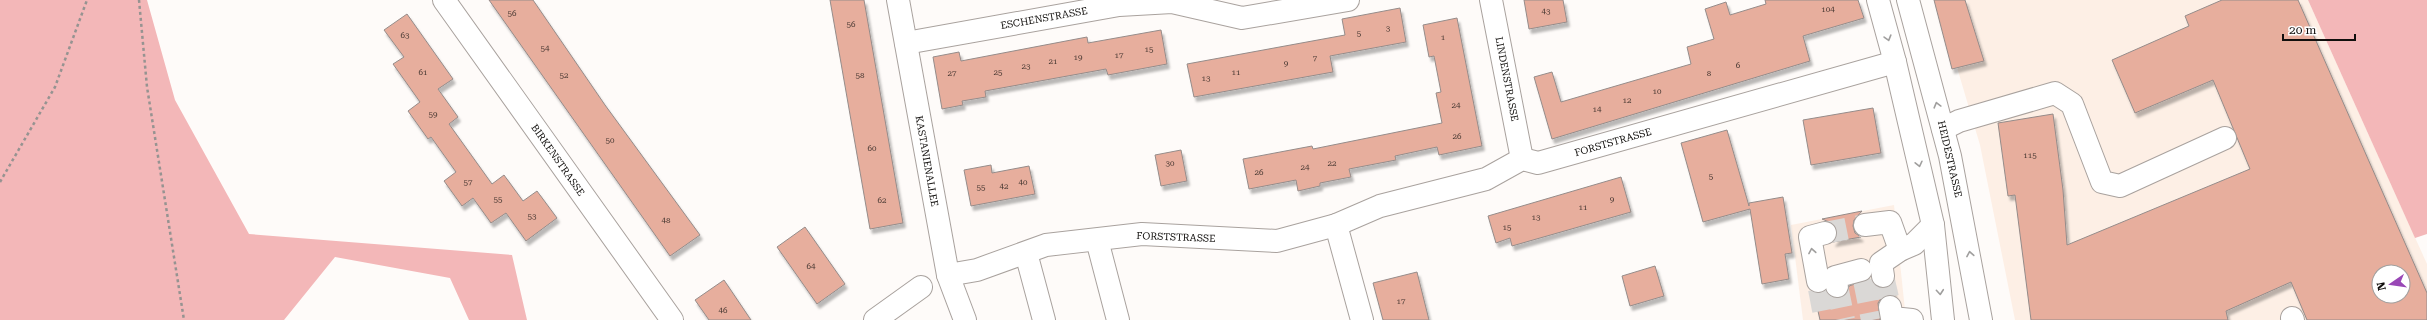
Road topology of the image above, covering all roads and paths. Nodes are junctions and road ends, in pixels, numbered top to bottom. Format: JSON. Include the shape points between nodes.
{"nodes":[{"id":1,"x":87,"y":0,"type":"edge"},
{"id":2,"x":139,"y":0,"type":"edge"},
{"id":3,"x":444,"y":0,"type":"edge"},
{"id":4,"x":898,"y":0,"type":"edge"},
{"id":5,"x":1348,"y":0,"type":"edge"},
{"id":6,"x":1491,"y":0,"type":"edge"},
{"id":7,"x":1878,"y":0,"type":"edge"},
{"id":8,"x":1908,"y":0,"type":"edge"},
{"id":9,"x":906,"y":42,"type":"junction"},
{"id":10,"x":1895,"y":62,"type":"junction"},
{"id":11,"x":1943,"y":129,"type":"junction"},
{"id":12,"x":2225,"y":138,"type":"dead end"},
{"id":13,"x":1522,"y":159,"type":"junction"},
{"id":14,"x":0,"y":182,"type":"edge"},
{"id":15,"x":1336,"y":225,"type":"junction"},
{"id":16,"x":1865,"y":225,"type":"tunnel mouth"},
{"id":17,"x":1933,"y":225,"type":"junction"},
{"id":18,"x":1825,"y":233,"type":"tunnel mouth"},
{"id":19,"x":1097,"y":240,"type":"junction"},
{"id":20,"x":1900,"y":250,"type":"junction"},
{"id":21,"x":1026,"y":253,"type":"junction"},
{"id":22,"x":948,"y":275,"type":"junction"},
{"id":23,"x":921,"y":287,"type":"dead end"},
{"id":24,"x":184,"y":320,"type":"edge"},
{"id":25,"x":672,"y":320,"type":"edge"},
{"id":26,"x":875,"y":320,"type":"edge"},
{"id":27,"x":965,"y":320,"type":"edge"},
{"id":28,"x":1044,"y":320,"type":"edge"},
{"id":29,"x":1118,"y":320,"type":"edge"},
{"id":30,"x":1362,"y":320,"type":"edge"},
{"id":31,"x":1943,"y":320,"type":"edge"},
{"id":32,"x":1982,"y":320,"type":"edge"}],
"edges":[{"from":1,"to":14,"type":"path","via":[[55,87]]},
{"from":2,"to":24,"type":"path","via":[[147,87]]},
{"from":3,"to":25,"type":"street","name":"BIRKENSTRASSE"},
{"from":4,"to":9,"type":"street","name":"KASTANIENALLEE"},
{"from":5,"to":9,"type":"street","name":"ESCHENSTRASSE","via":[[1242,18],[1172,2],[1119,5]]},
{"from":6,"to":13,"type":"street","name":"LINDENSTRASSE"},
{"from":7,"to":10,"type":"street","one_way":true},
{"from":11,"to":8,"type":"street","name":"HEIDESTRASSE","one_way":true},
{"from":9,"to":22,"type":"street","name":"KASTANIENALLEE"},
{"from":10,"to":13,"type":"street","name":"FORSTSTRASSE","via":[[1538,163]]},
{"from":10,"to":17,"type":"street","one_way":true},
{"from":11,"to":12,"type":"street","via":[[1959,121],[2055,93],[2072,104],[2102,182],[2120,186]]},
{"from":32,"to":11,"type":"street","name":"HEIDESTRASSE","one_way":true},
{"from":13,"to":15,"type":"street","name":"FORSTSTRASSE","via":[[1486,179],[1380,206]]},
{"from":15,"to":19,"type":"street","name":"FORSTSTRASSE","via":[[1277,241],[1142,234]]},
{"from":15,"to":30,"type":"street"},
{"from":16,"to":20,"type":"street","via":[[1890,222]]},
{"from":17,"to":20,"type":"street","via":[[1914,244]]},
{"from":17,"to":31,"type":"street","one_way":true},
{"from":20,"to":18,"type":"street","one_way":true,"via":[[1872,272],[1827,283],[1810,237]]},
{"from":19,"to":21,"type":"street","name":"FORSTSTRASSE","via":[[1046,245]]},
{"from":19,"to":29,"type":"street"},
{"from":21,"to":22,"type":"street","name":"FORSTSTRASSE","via":[[977,270]]},
{"from":21,"to":28,"type":"street"},
{"from":22,"to":27,"type":"street","name":"KASTANIENALLEE"},
{"from":23,"to":26,"type":"street"}]}
